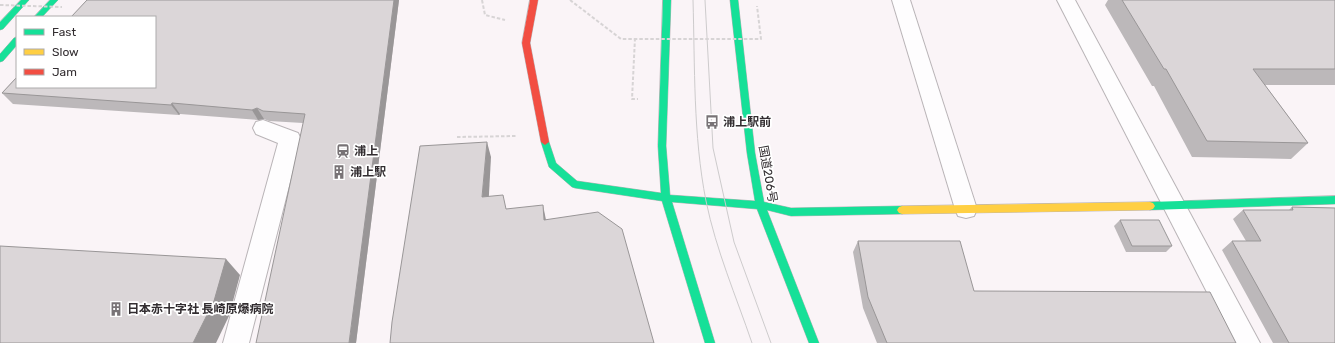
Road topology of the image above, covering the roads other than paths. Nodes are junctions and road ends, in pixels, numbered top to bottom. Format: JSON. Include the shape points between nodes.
{"nodes":[{"id":1,"x":25,"y":0,"type":"edge"},
{"id":2,"x":54,"y":0,"type":"edge"},
{"id":3,"x":534,"y":0,"type":"edge"},
{"id":4,"x":667,"y":0,"type":"edge"},
{"id":5,"x":734,"y":0,"type":"edge"},
{"id":6,"x":901,"y":0,"type":"edge"},
{"id":7,"x":1066,"y":0,"type":"edge"},
{"id":8,"x":39,"y":16,"type":"edge"},
{"id":9,"x":0,"y":27,"type":"edge"},
{"id":10,"x":16,"y":41,"type":"edge"},
{"id":11,"x":0,"y":59,"type":"edge"},
{"id":12,"x":263,"y":128,"type":"dead end"},
{"id":13,"x":666,"y":198,"type":"junction"},
{"id":14,"x":1335,"y":200,"type":"edge"},
{"id":15,"x":760,"y":205,"type":"junction"},
{"id":16,"x":1176,"y":206,"type":"junction"},
{"id":17,"x":966,"y":209,"type":"junction"},
{"id":18,"x":236,"y":343,"type":"edge"},
{"id":19,"x":710,"y":343,"type":"edge"},
{"id":20,"x":814,"y":343,"type":"edge"},
{"id":21,"x":1247,"y":343,"type":"edge"}],
"edges":[{"from":1,"to":9,"type":"main road"},
{"from":2,"to":8,"type":"main road"},
{"from":3,"to":13,"type":"main road","via":[[526,43],[543,136],[552,165],[575,184]]},
{"from":4,"to":13,"type":"main road","via":[[662,146]]},
{"from":5,"to":15,"type":"main road","name":"国道206号","via":[[751,152]]},
{"from":6,"to":17,"type":"street"},
{"from":7,"to":16,"type":"street"},
{"from":10,"to":11,"type":"main road"},
{"from":12,"to":18,"type":"street","via":[[290,139]]},
{"from":13,"to":15,"type":"main road"},
{"from":13,"to":19,"type":"main road"},
{"from":14,"to":16,"type":"main road"},
{"from":15,"to":17,"type":"main road","via":[[791,212]]},
{"from":15,"to":20,"type":"main road","name":"国道206号"},
{"from":16,"to":17,"type":"main road"},
{"from":16,"to":21,"type":"street"}]}
